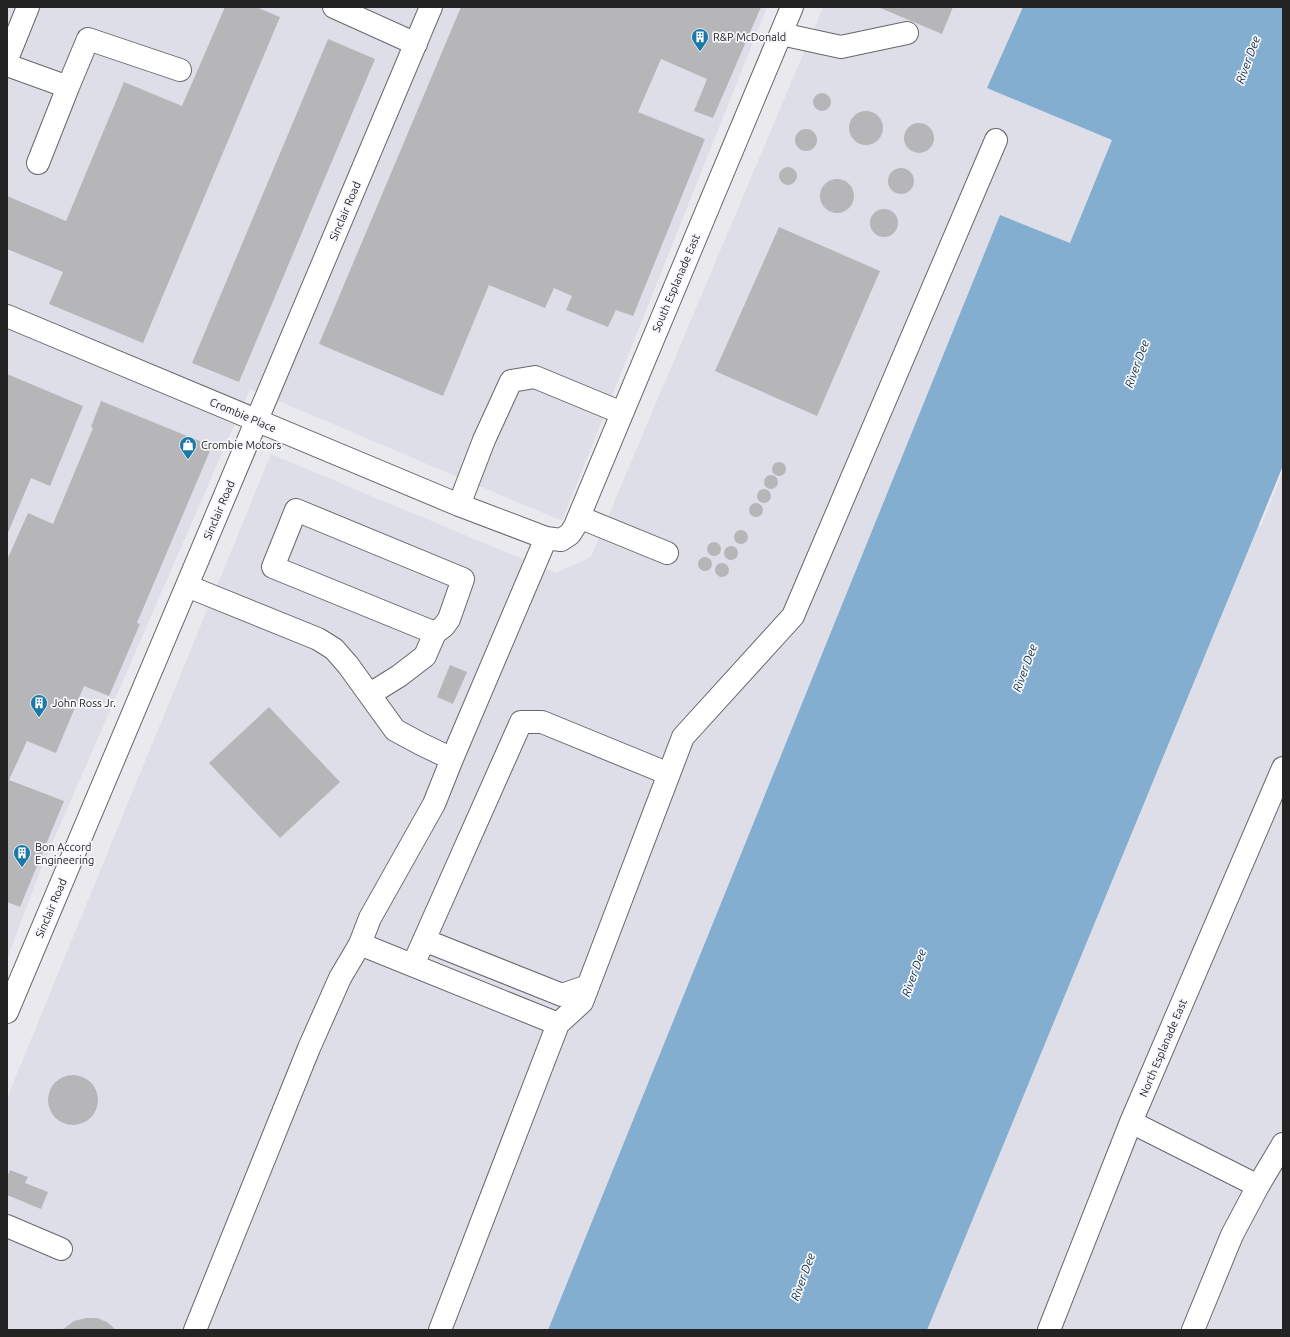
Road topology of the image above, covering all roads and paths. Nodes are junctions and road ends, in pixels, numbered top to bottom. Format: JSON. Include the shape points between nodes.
{"nodes":[{"id":1,"x":28,"y":7,"type":"edge"},
{"id":2,"x":334,"y":7,"type":"edge"},
{"id":3,"x":431,"y":7,"type":"edge"},
{"id":4,"x":792,"y":7,"type":"edge"},
{"id":5,"x":907,"y":33,"type":"dead end"},
{"id":6,"x":781,"y":34,"type":"junction"},
{"id":7,"x":416,"y":44,"type":"junction"},
{"id":8,"x":7,"y":59,"type":"edge"},
{"id":9,"x":7,"y":65,"type":"edge"},
{"id":10,"x":180,"y":70,"type":"dead end"},
{"id":11,"x":68,"y":86,"type":"junction"},
{"id":12,"x":996,"y":140,"type":"dead end"},
{"id":13,"x":38,"y":163,"type":"dead end"},
{"id":14,"x":7,"y":316,"type":"edge"},
{"id":15,"x":622,"y":413,"type":"junction"},
{"id":16,"x":258,"y":421,"type":"junction"},
{"id":17,"x":459,"y":505,"type":"junction"},
{"id":18,"x":579,"y":517,"type":"junction"},
{"id":19,"x":546,"y":538,"type":"junction"},
{"id":20,"x":667,"y":553,"type":"dead end"},
{"id":21,"x":186,"y":586,"type":"junction"},
{"id":22,"x":435,"y":633,"type":"junction"},
{"id":23,"x":370,"y":694,"type":"junction"},
{"id":24,"x":452,"y":759,"type":"junction"},
{"id":25,"x":1283,"y":768,"type":"edge"},
{"id":26,"x":669,"y":774,"type":"junction"},
{"id":27,"x":424,"y":940,"type":"junction"},
{"id":28,"x":360,"y":944,"type":"junction"},
{"id":29,"x":413,"y":965,"type":"junction"},
{"id":30,"x":588,"y":986,"type":"junction"},
{"id":31,"x":7,"y":1012,"type":"edge"},
{"id":32,"x":558,"y":1024,"type":"junction"},
{"id":33,"x":1131,"y":1122,"type":"junction"},
{"id":34,"x":1283,"y":1144,"type":"edge"},
{"id":35,"x":1258,"y":1186,"type":"junction"},
{"id":36,"x":7,"y":1226,"type":"edge"},
{"id":37,"x":62,"y":1249,"type":"dead end"},
{"id":38,"x":195,"y":1330,"type":"edge"},
{"id":39,"x":440,"y":1330,"type":"edge"},
{"id":40,"x":1049,"y":1330,"type":"edge"},
{"id":41,"x":1193,"y":1330,"type":"edge"}],
"edges":[{"from":1,"to":8,"type":"street"},
{"from":2,"to":7,"type":"street"},
{"from":3,"to":7,"type":"street","name":"Sinclair Road"},
{"from":4,"to":6,"type":"street","name":"South Esplanade East"},
{"from":5,"to":6,"type":"street","via":[[841,47]]},
{"from":6,"to":15,"type":"street","name":"South Esplanade East"},
{"from":7,"to":16,"type":"street","name":"Sinclair Road"},
{"from":9,"to":11,"type":"street"},
{"from":10,"to":11,"type":"street","via":[[88,39]]},
{"from":11,"to":13,"type":"street"},
{"from":12,"to":26,"type":"street","via":[[793,616],[683,737]]},
{"from":14,"to":16,"type":"street","name":"Crombie Place"},
{"from":15,"to":17,"type":"street","via":[[535,377],[511,381],[484,440]]},
{"from":15,"to":18,"type":"street","name":"South Esplanade East"},
{"from":16,"to":17,"type":"street","name":"Crombie Place"},
{"from":16,"to":21,"type":"street","name":"Sinclair Road"},
{"from":17,"to":19,"type":"street","name":"Crombie Place"},
{"from":18,"to":19,"type":"street","name":"South Esplanade East","via":[[570,534],[561,540]]},
{"from":18,"to":20,"type":"street"},
{"from":19,"to":24,"type":"street"},
{"from":21,"to":23,"type":"street","via":[[318,639],[334,649]]},
{"from":21,"to":31,"type":"street","name":"Sinclair Road"},
{"from":22,"to":22,"type":"street","via":[[273,567],[296,510],[464,579],[449,619]]},
{"from":22,"to":23,"type":"street","via":[[426,656]]},
{"from":23,"to":24,"type":"street","via":[[395,730]]},
{"from":24,"to":28,"type":"street","via":[[434,804],[370,918]]},
{"from":25,"to":33,"type":"street","name":"North Esplanade East"},
{"from":26,"to":27,"type":"street","via":[[542,722],[521,722]]},
{"from":26,"to":30,"type":"street"},
{"from":27,"to":29,"type":"street"},
{"from":27,"to":30,"type":"street","via":[[562,995]]},
{"from":28,"to":29,"type":"street"},
{"from":28,"to":38,"type":"street","via":[[340,978],[309,1048]]},
{"from":29,"to":32,"type":"street"},
{"from":30,"to":32,"type":"street","via":[[582,1002]]},
{"from":32,"to":39,"type":"street"},
{"from":33,"to":35,"type":"street"},
{"from":33,"to":40,"type":"street","name":"North Esplanade East"},
{"from":34,"to":35,"type":"street"},
{"from":35,"to":41,"type":"street","via":[[1232,1235]]},
{"from":36,"to":37,"type":"street"}]}
